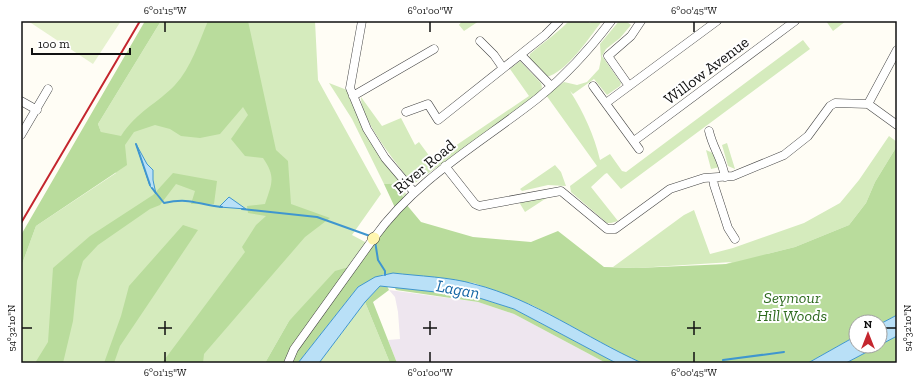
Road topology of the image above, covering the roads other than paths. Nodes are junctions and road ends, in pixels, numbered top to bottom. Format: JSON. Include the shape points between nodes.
{"nodes":[{"id":1,"x":362,"y":21,"type":"edge"},
{"id":2,"x":559,"y":21,"type":"edge"},
{"id":3,"x":611,"y":21,"type":"edge"},
{"id":4,"x":717,"y":21,"type":"edge"},
{"id":5,"x":639,"y":22,"type":"edge"},
{"id":6,"x":797,"y":23,"type":"edge"},
{"id":7,"x":480,"y":41,"type":"dead end"},
{"id":8,"x":434,"y":49,"type":"dead end"},
{"id":9,"x":897,"y":50,"type":"edge"},
{"id":10,"x":521,"y":55,"type":"junction"},
{"id":11,"x":503,"y":68,"type":"junction"},
{"id":12,"x":551,"y":86,"type":"junction"},
{"id":13,"x":593,"y":86,"type":"dead end"},
{"id":14,"x":629,"y":86,"type":"junction"},
{"id":15,"x":48,"y":89,"type":"dead end"},
{"id":16,"x":353,"y":96,"type":"junction"},
{"id":17,"x":21,"y":101,"type":"edge"},
{"id":18,"x":606,"y":103,"type":"junction"},
{"id":19,"x":868,"y":104,"type":"junction"},
{"id":20,"x":37,"y":110,"type":"junction"},
{"id":21,"x":406,"y":112,"type":"dead end"},
{"id":22,"x":897,"y":124,"type":"edge"},
{"id":23,"x":709,"y":132,"type":"dead end"},
{"id":24,"x":21,"y":135,"type":"edge"},
{"id":25,"x":634,"y":141,"type":"junction"},
{"id":26,"x":639,"y":149,"type":"dead end"},
{"id":27,"x":445,"y":166,"type":"junction"},
{"id":28,"x":725,"y":177,"type":"junction"},
{"id":29,"x":713,"y":178,"type":"junction"},
{"id":30,"x":414,"y":192,"type":"junction"},
{"id":31,"x":735,"y":239,"type":"dead end"},
{"id":32,"x":288,"y":363,"type":"edge"}],
"edges":[{"from":1,"to":16,"type":"street","via":[[350,88]]},
{"from":2,"to":10,"type":"street"},
{"from":3,"to":12,"type":"street","name":"River Road","via":[[583,55]]},
{"from":4,"to":14,"type":"street"},
{"from":5,"to":14,"type":"street","via":[[631,36],[608,56]]},
{"from":6,"to":25,"type":"street","name":"Willow Avenue"},
{"from":7,"to":11,"type":"street"},
{"from":8,"to":16,"type":"street"},
{"from":9,"to":19,"type":"street"},
{"from":10,"to":11,"type":"street"},
{"from":10,"to":12,"type":"street"},
{"from":11,"to":21,"type":"street","via":[[438,120],[428,104]]},
{"from":12,"to":27,"type":"street","name":"River Road"},
{"from":13,"to":18,"type":"street"},
{"from":14,"to":18,"type":"street"},
{"from":15,"to":20,"type":"street"},
{"from":16,"to":30,"type":"street","via":[[367,129],[385,158]]},
{"from":17,"to":20,"type":"street"},
{"from":18,"to":25,"type":"street"},
{"from":19,"to":22,"type":"street"},
{"from":19,"to":28,"type":"street","via":[[835,103],[808,136],[784,155],[755,168]]},
{"from":20,"to":24,"type":"street"},
{"from":23,"to":28,"type":"street","via":[[719,154]]},
{"from":25,"to":26,"type":"street"},
{"from":27,"to":29,"type":"street","via":[[479,206],[561,191],[607,229],[614,229],[670,189],[704,178]]},
{"from":27,"to":30,"type":"street","name":"River Road"},
{"from":28,"to":29,"type":"street"},
{"from":29,"to":31,"type":"street","via":[[728,228]]},
{"from":30,"to":32,"type":"street","name":"River Road","via":[[373,238],[294,350]]}]}
